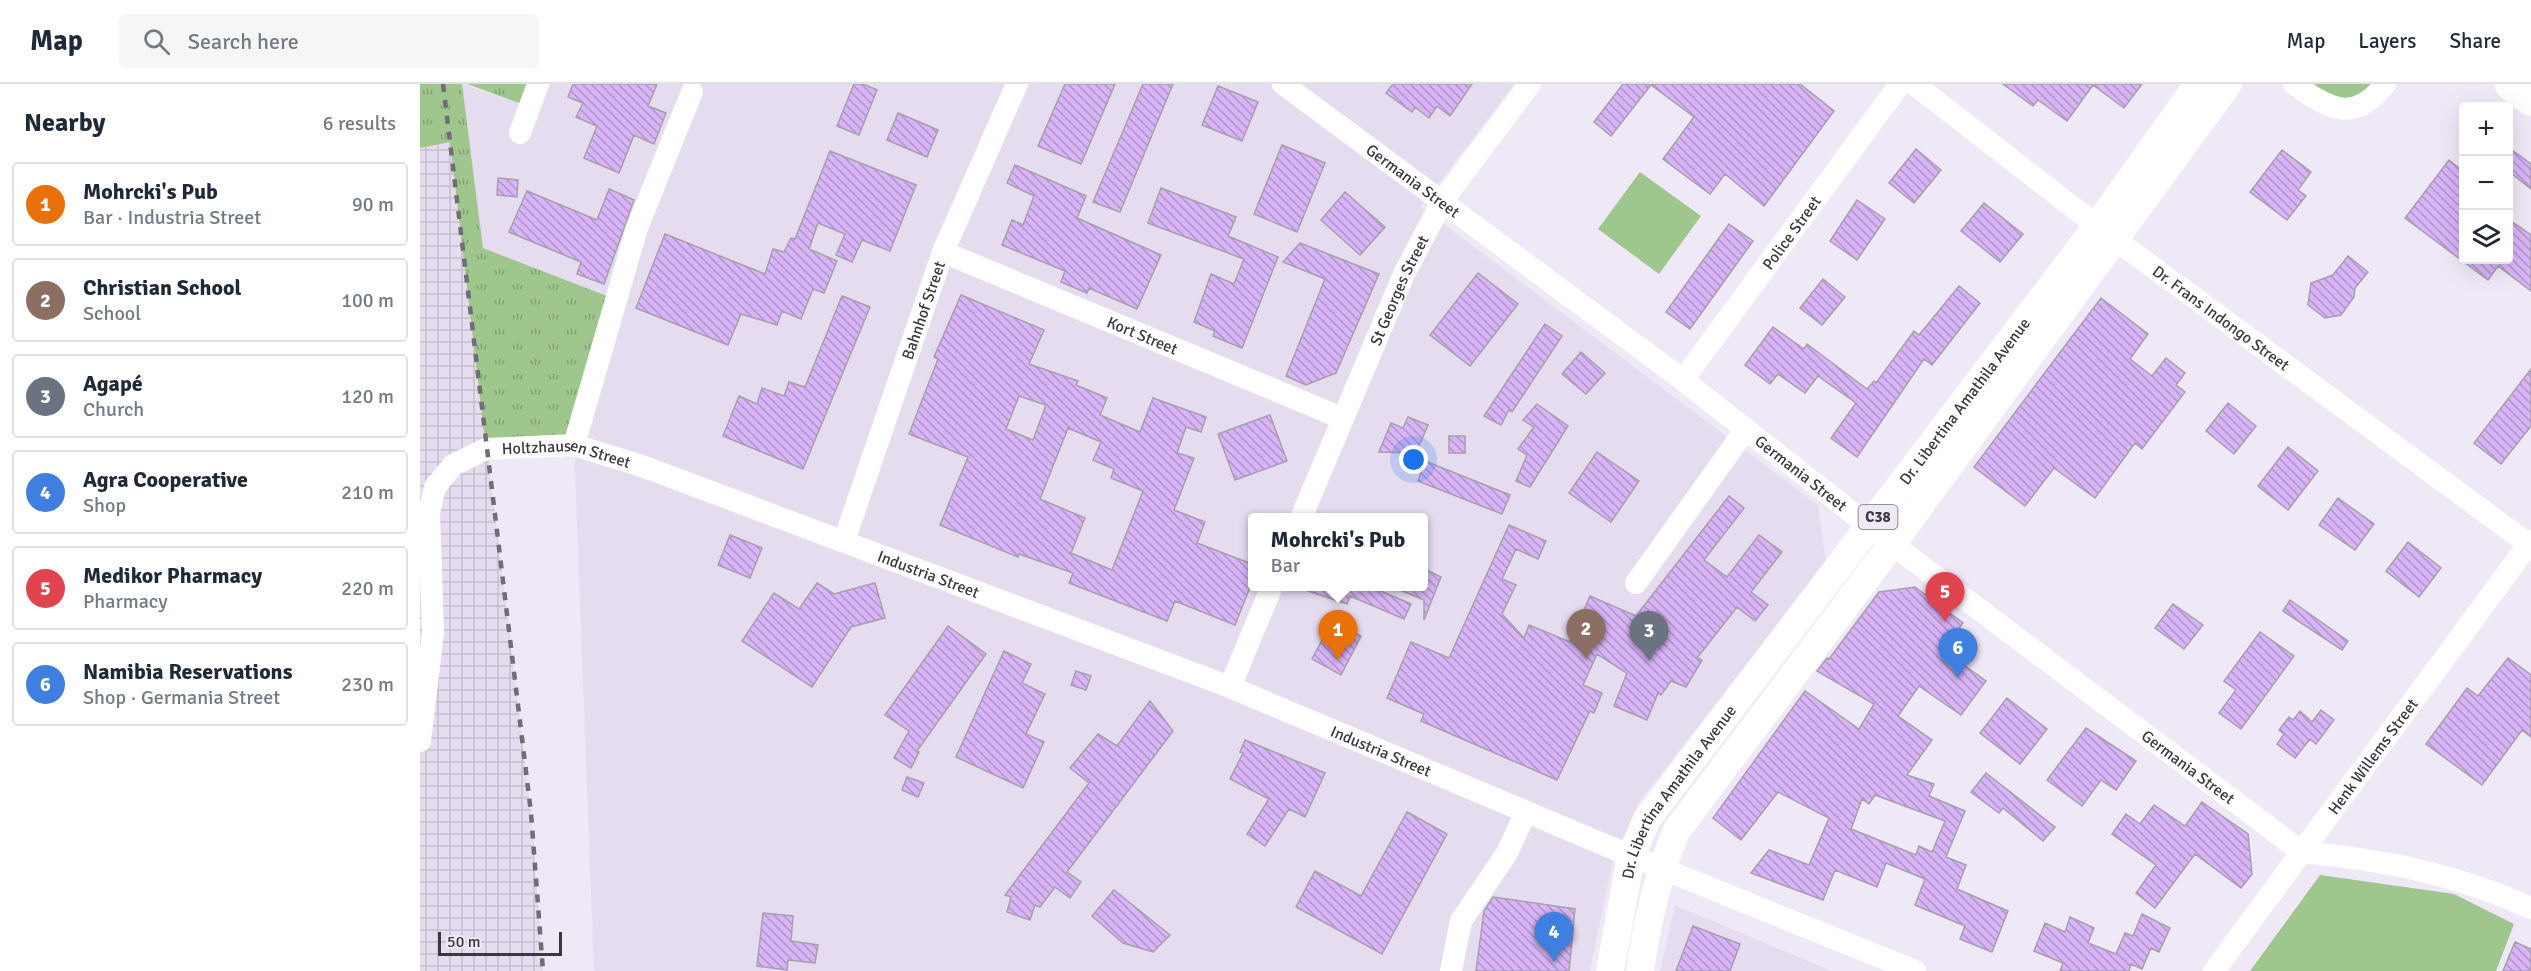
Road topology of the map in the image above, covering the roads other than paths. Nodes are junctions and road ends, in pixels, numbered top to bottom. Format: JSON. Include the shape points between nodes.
{"nodes":[{"id":1,"x":538,"y":84,"type":"edge"},
{"id":2,"x":1017,"y":84,"type":"edge"},
{"id":3,"x":1283,"y":84,"type":"edge"},
{"id":4,"x":1530,"y":84,"type":"edge"},
{"id":5,"x":1900,"y":84,"type":"edge"},
{"id":6,"x":1914,"y":84,"type":"edge"},
{"id":7,"x":2198,"y":84,"type":"edge"},
{"id":8,"x":2228,"y":84,"type":"edge"},
{"id":9,"x":2294,"y":84,"type":"edge"},
{"id":10,"x":2385,"y":84,"type":"edge"},
{"id":11,"x":692,"y":92,"type":"dead end"},
{"id":12,"x":520,"y":133,"type":"dead end"},
{"id":13,"x":1443,"y":200,"type":"junction"},
{"id":14,"x":2107,"y":233,"type":"junction"},
{"id":15,"x":943,"y":252,"type":"junction"},
{"id":16,"x":1683,"y":380,"type":"junction"},
{"id":17,"x":1342,"y":418,"type":"junction"},
{"id":18,"x":1746,"y":429,"type":"junction"},
{"id":19,"x":574,"y":446,"type":"junction"},
{"id":20,"x":1303,"y":513,"type":"edge"},
{"id":21,"x":1881,"y":535,"type":"junction"},
{"id":22,"x":844,"y":541,"type":"junction"},
{"id":23,"x":2530,"y":544,"type":"edge"},
{"id":24,"x":1636,"y":584,"type":"dead end"},
{"id":25,"x":1270,"y":591,"type":"edge"},
{"id":26,"x":1230,"y":687,"type":"junction"},
{"id":27,"x":420,"y":741,"type":"edge"},
{"id":28,"x":1526,"y":812,"type":"junction"},
{"id":29,"x":2302,"y":852,"type":"junction"},
{"id":30,"x":1631,"y":856,"type":"junction"},
{"id":31,"x":1660,"y":868,"type":"junction"},
{"id":32,"x":2531,"y":908,"type":"edge"},
{"id":33,"x":1451,"y":971,"type":"edge"},
{"id":34,"x":1610,"y":971,"type":"edge"},
{"id":35,"x":1640,"y":971,"type":"edge"},
{"id":36,"x":1915,"y":971,"type":"edge"},
{"id":37,"x":2214,"y":971,"type":"edge"}],
"edges":[{"from":1,"to":12,"type":"street"},
{"from":2,"to":15,"type":"street","name":"Bahnhof Street"},
{"from":3,"to":13,"type":"street","name":"Germania Street"},
{"from":4,"to":13,"type":"street","name":"St Georges Street"},
{"from":5,"to":16,"type":"street","name":"Police Street"},
{"from":6,"to":14,"type":"street","name":"Dr. Frans Indongo Street"},
{"from":7,"to":14,"type":"main road","name":"Dr. Libertina Amathila Avenue","number":"C38"},
{"from":8,"to":14,"type":"main road","name":"Dr. Libertina Amathila Avenue","number":"C38"},
{"from":9,"to":10,"type":"street","via":[[2320,103],[2336,109],[2358,108]]},
{"from":11,"to":19,"type":"street","via":[[637,228]]},
{"from":13,"to":16,"type":"street","name":"Germania Street"},
{"from":13,"to":17,"type":"street","name":"St Georges Street","via":[[1399,284]]},
{"from":14,"to":21,"type":"main road","name":"Dr. Libertina Amathila Avenue","number":"C38"},
{"from":14,"to":23,"type":"street","name":"Dr. Frans Indongo Street"},
{"from":15,"to":17,"type":"street","name":"Kort Street"},
{"from":15,"to":22,"type":"street","name":"Bahnhof Street"},
{"from":16,"to":18,"type":"street","name":"Germania Street"},
{"from":17,"to":20,"type":"street","name":"St Georges Street"},
{"from":18,"to":21,"type":"street","name":"Germania Street"},
{"from":18,"to":24,"type":"street"},
{"from":19,"to":22,"type":"street","name":"Holtzhausen Street","via":[[642,466]]},
{"from":19,"to":27,"type":"street","name":"Holtzhausen Street","via":[[486,449],[453,465],[435,487],[429,513],[433,633]]},
{"from":21,"to":29,"type":"street","name":"Germania Street"},
{"from":21,"to":30,"type":"main road","name":"Dr. Libertina Amathila Avenue","number":"C38","via":[[1647,819]]},
{"from":21,"to":31,"type":"main road","name":"Dr. Libertina Amathila Avenue","number":"C38","via":[[1677,830]]},
{"from":22,"to":26,"type":"street","name":"Industria Street"},
{"from":23,"to":29,"type":"street","name":"Henk Willems Street"},
{"from":25,"to":26,"type":"street"},
{"from":26,"to":28,"type":"street","name":"Industria Street"},
{"from":28,"to":30,"type":"street","name":"Industria Street"},
{"from":28,"to":33,"type":"street","via":[[1507,853],[1461,921]]},
{"from":29,"to":32,"type":"street","via":[[2374,859],[2422,869]]},
{"from":29,"to":37,"type":"street","name":"Henk Willems Street"},
{"from":30,"to":31,"type":"street","name":"Industria Street"},
{"from":30,"to":34,"type":"main road","name":"Dr. Libertina Amathila Avenue","number":"C38"},
{"from":31,"to":35,"type":"main road","name":"Dr. Libertina Amathila Avenue","number":"C38"},
{"from":31,"to":36,"type":"street","name":"Industria Street"}]}
